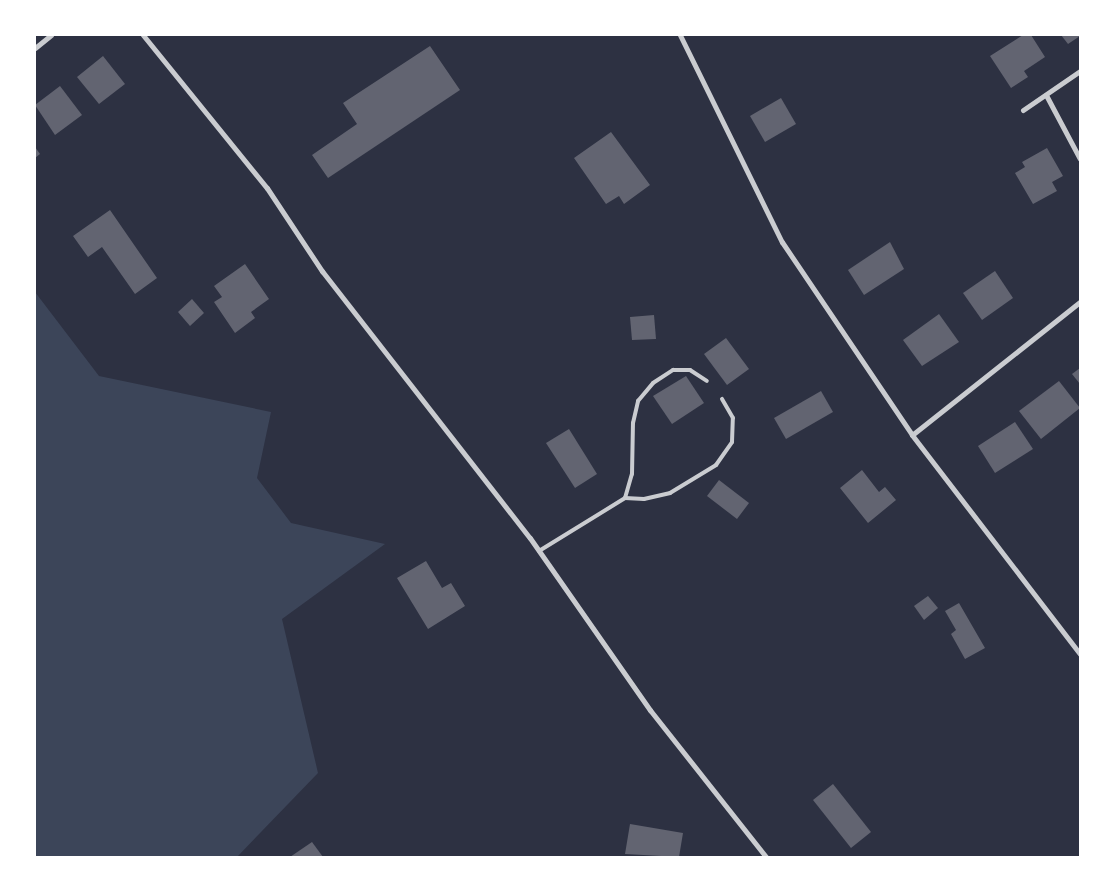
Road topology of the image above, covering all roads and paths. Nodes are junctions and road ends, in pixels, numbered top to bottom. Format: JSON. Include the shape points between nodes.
{"nodes":[{"id":1,"x":51,"y":35,"type":"edge"},
{"id":2,"x":143,"y":35,"type":"edge"},
{"id":3,"x":680,"y":35,"type":"edge"},
{"id":4,"x":35,"y":48,"type":"edge"},
{"id":5,"x":1080,"y":71,"type":"edge"},
{"id":6,"x":1046,"y":95,"type":"junction"},
{"id":7,"x":1023,"y":110,"type":"dead end"},
{"id":8,"x":1080,"y":159,"type":"edge"},
{"id":9,"x":1080,"y":302,"type":"edge"},
{"id":10,"x":707,"y":381,"type":"dead end"},
{"id":11,"x":722,"y":399,"type":"dead end"},
{"id":12,"x":912,"y":435,"type":"junction"},
{"id":13,"x":625,"y":498,"type":"junction"},
{"id":14,"x":539,"y":551,"type":"junction"},
{"id":15,"x":1080,"y":654,"type":"edge"},
{"id":16,"x":766,"y":857,"type":"edge"}],
"edges":[{"from":1,"to":4,"type":"street"},
{"from":2,"to":14,"type":"street","via":[[266,188],[322,271]]},
{"from":3,"to":12,"type":"street","via":[[782,242]]},
{"from":5,"to":6,"type":"street"},
{"from":6,"to":7,"type":"street"},
{"from":6,"to":8,"type":"street"},
{"from":9,"to":12,"type":"street"},
{"from":10,"to":13,"type":"lane","via":[[690,370],[673,370],[653,383],[638,400],[633,423],[632,474]]},
{"from":11,"to":13,"type":"lane","via":[[733,418],[732,442],[716,465],[670,492],[644,499]]},
{"from":12,"to":15,"type":"street"},
{"from":13,"to":14,"type":"lane"},
{"from":14,"to":16,"type":"street","via":[[650,710]]}]}
